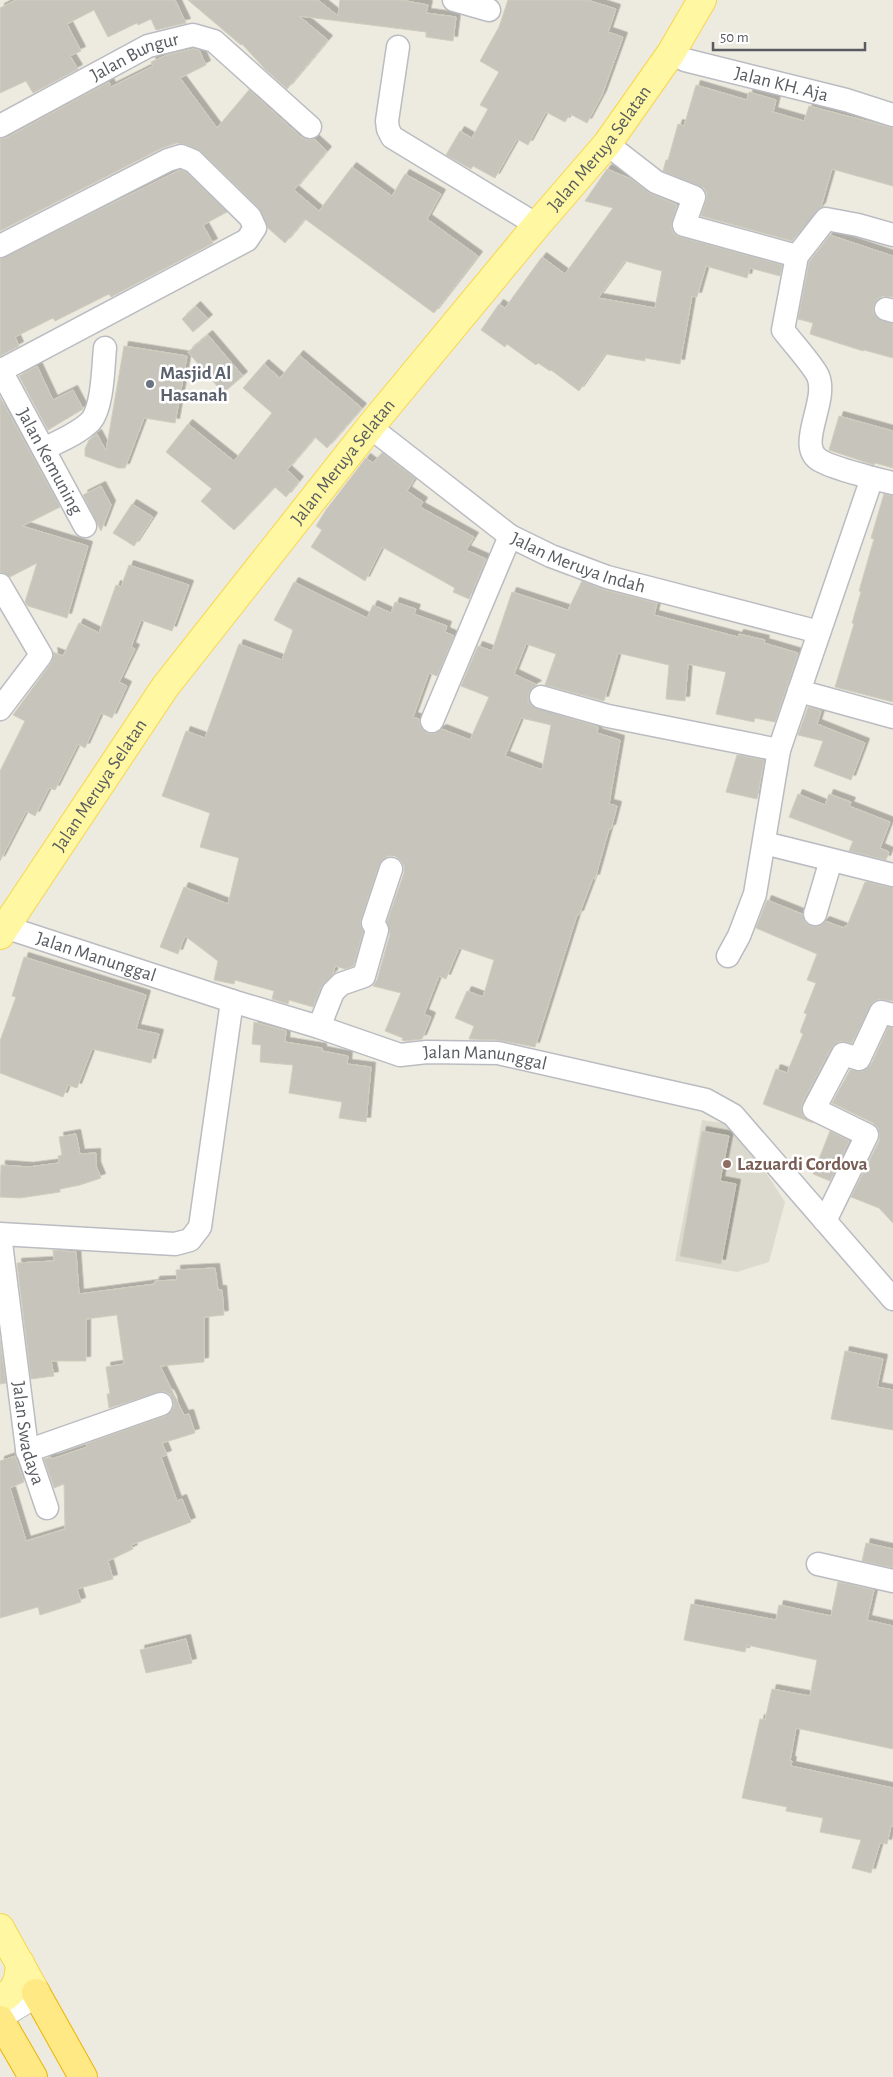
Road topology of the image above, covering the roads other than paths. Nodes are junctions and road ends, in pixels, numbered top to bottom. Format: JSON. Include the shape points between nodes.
{"nodes":[{"id":1,"x":454,"y":0,"type":"edge"},
{"id":2,"x":702,"y":0,"type":"edge"},
{"id":3,"x":489,"y":10,"type":"dead end"},
{"id":4,"x":398,"y":47,"type":"dead end"},
{"id":5,"x":670,"y":53,"type":"junction"},
{"id":6,"x":893,"y":115,"type":"edge"},
{"id":7,"x":0,"y":126,"type":"edge"},
{"id":8,"x":310,"y":127,"type":"dead end"},
{"id":9,"x":607,"y":144,"type":"junction"},
{"id":10,"x":537,"y":225,"type":"junction"},
{"id":11,"x":893,"y":235,"type":"edge"},
{"id":12,"x":0,"y":246,"type":"edge"},
{"id":13,"x":797,"y":256,"type":"junction"},
{"id":14,"x":105,"y":348,"type":"dead end"},
{"id":15,"x":0,"y":370,"type":"edge"},
{"id":16,"x":370,"y":426,"type":"junction"},
{"id":17,"x":44,"y":449,"type":"junction"},
{"id":18,"x":883,"y":480,"type":"edge"},
{"id":19,"x":86,"y":526,"type":"dead end"},
{"id":20,"x":510,"y":536,"type":"junction"},
{"id":21,"x":0,"y":585,"type":"edge"},
{"id":22,"x":819,"y":632,"type":"junction"},
{"id":23,"x":799,"y":691,"type":"junction"},
{"id":24,"x":542,"y":698,"type":"dead end"},
{"id":25,"x":0,"y":708,"type":"edge"},
{"id":26,"x":893,"y":717,"type":"edge"},
{"id":27,"x":432,"y":721,"type":"dead end"},
{"id":28,"x":779,"y":750,"type":"junction"},
{"id":29,"x":764,"y":842,"type":"junction"},
{"id":30,"x":831,"y":860,"type":"junction"},
{"id":31,"x":391,"y":869,"type":"dead end"},
{"id":32,"x":893,"y":875,"type":"edge"},
{"id":33,"x":815,"y":914,"type":"dead end"},
{"id":34,"x":2,"y":931,"type":"edge"},
{"id":35,"x":728,"y":956,"type":"dead end"},
{"id":36,"x":232,"y":1002,"type":"junction"},
{"id":37,"x":893,"y":1015,"type":"edge"},
{"id":38,"x":319,"y":1027,"type":"junction"},
{"id":39,"x":825,"y":1222,"type":"junction"},
{"id":40,"x":0,"y":1235,"type":"edge"},
{"id":41,"x":893,"y":1299,"type":"edge"},
{"id":42,"x":161,"y":1404,"type":"dead end"},
{"id":43,"x":27,"y":1451,"type":"junction"},
{"id":44,"x":47,"y":1508,"type":"dead end"},
{"id":45,"x":818,"y":1564,"type":"dead end"},
{"id":46,"x":893,"y":1581,"type":"edge"},
{"id":47,"x":0,"y":1928,"type":"edge"},
{"id":48,"x":20,"y":1963,"type":"junction"},
{"id":49,"x":36,"y":1993,"type":"junction"},
{"id":50,"x":0,"y":2000,"type":"edge"},
{"id":51,"x":0,"y":2014,"type":"edge"},
{"id":52,"x":0,"y":2020,"type":"edge"},
{"id":53,"x":33,"y":2077,"type":"edge"},
{"id":54,"x":83,"y":2077,"type":"edge"}],
"edges":[{"from":1,"to":3,"type":"street"},
{"from":2,"to":5,"type":"main road","name":"Jalan Meruya Selatan"},
{"from":4,"to":10,"type":"street","via":[[387,120],[392,137]]},
{"from":5,"to":6,"type":"street","name":"Jalan KH. Aja","via":[[685,60]]},
{"from":5,"to":9,"type":"main road","name":"Jalan Meruya Selatan"},
{"from":7,"to":8,"type":"street","name":"Jalan Bungur","via":[[148,46],[193,35],[214,41]]},
{"from":9,"to":10,"type":"main road","name":"Jalan Meruya Selatan"},
{"from":9,"to":13,"type":"street","via":[[656,182],[694,197],[684,225]]},
{"from":10,"to":16,"type":"main road","name":"Jalan Meruya Selatan"},
{"from":11,"to":13,"type":"street","via":[[826,219]]},
{"from":12,"to":15,"type":"street","via":[[181,156],[193,161],[250,217],[255,228],[248,240]]},
{"from":13,"to":18,"type":"street","via":[[783,330],[818,376],[820,392],[810,446],[812,456]]},
{"from":14,"to":17,"type":"street","via":[[99,401],[92,419],[83,428]]},
{"from":15,"to":17,"type":"street","name":"Jalan Kemuning"},
{"from":16,"to":20,"type":"street","name":"Jalan Meruya Indah"},
{"from":16,"to":34,"type":"main road","name":"Jalan Meruya Selatan","via":[[165,687]]},
{"from":17,"to":19,"type":"street","name":"Jalan Kemuning"},
{"from":18,"to":22,"type":"street"},
{"from":20,"to":22,"type":"street","name":"Jalan Meruya Indah","via":[[607,577]]},
{"from":20,"to":27,"type":"street"},
{"from":21,"to":25,"type":"street","via":[[41,655]]},
{"from":22,"to":23,"type":"street"},
{"from":23,"to":26,"type":"street"},
{"from":23,"to":28,"type":"street"},
{"from":24,"to":28,"type":"street","via":[[608,716]]},
{"from":28,"to":29,"type":"street"},
{"from":29,"to":30,"type":"street"},
{"from":29,"to":35,"type":"street","via":[[756,894]]},
{"from":30,"to":32,"type":"street"},
{"from":30,"to":33,"type":"street"},
{"from":31,"to":38,"type":"street","via":[[373,923],[377,930],[364,976],[341,984],[333,992]]},
{"from":34,"to":36,"type":"street","name":"Jalan Manunggal"},
{"from":36,"to":38,"type":"street","name":"Jalan Manunggal"},
{"from":36,"to":40,"type":"street","via":[[200,1227],[190,1240],[175,1244]]},
{"from":37,"to":39,"type":"street","via":[[881,1012],[859,1059],[844,1054],[814,1108],[867,1135]]},
{"from":38,"to":39,"type":"street","name":"Jalan Manunggal","via":[[400,1055],[498,1052],[706,1100],[733,1115]]},
{"from":39,"to":41,"type":"street","name":"Jalan Manunggal"},
{"from":40,"to":43,"type":"street","name":"Jalan Swadaya"},
{"from":42,"to":43,"type":"street"},
{"from":43,"to":44,"type":"street","name":"Jalan Swadaya"},
{"from":45,"to":46,"type":"street"},
{"from":47,"to":48,"type":"main road"},
{"from":48,"to":49,"type":"main road"},
{"from":48,"to":50,"type":"main road","via":[[17,1985]]},
{"from":49,"to":51,"type":"main road"},
{"from":49,"to":54,"type":"highway"},
{"from":52,"to":53,"type":"highway"}]}
